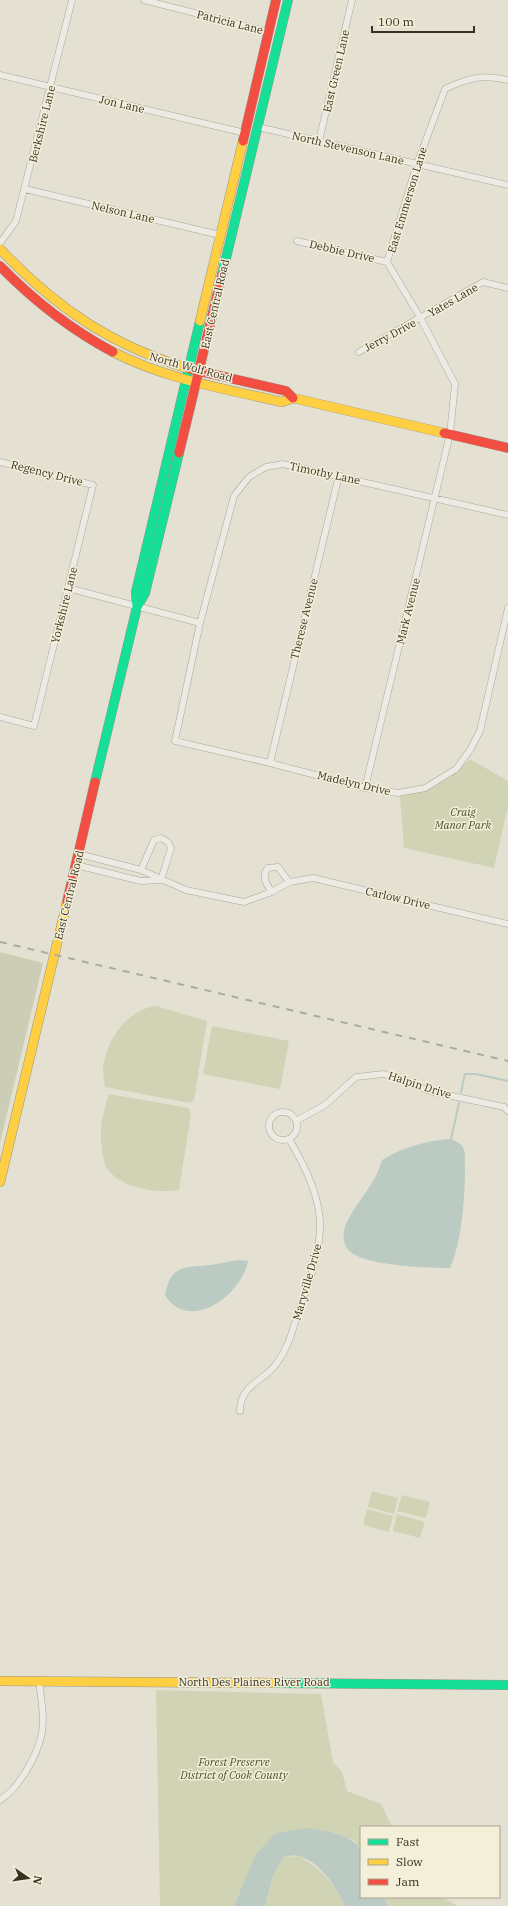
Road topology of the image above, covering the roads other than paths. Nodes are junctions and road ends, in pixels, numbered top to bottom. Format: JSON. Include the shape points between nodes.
{"nodes":[{"id":1,"x":72,"y":0,"type":"edge"},
{"id":2,"x":144,"y":0,"type":"edge"},
{"id":3,"x":276,"y":0,"type":"edge"},
{"id":4,"x":288,"y":0,"type":"edge"},
{"id":5,"x":352,"y":0,"type":"edge"},
{"id":6,"x":269,"y":32,"type":"junction"},
{"id":7,"x":0,"y":75,"type":"edge"},
{"id":8,"x":508,"y":80,"type":"edge"},
{"id":9,"x":51,"y":87,"type":"junction"},
{"id":10,"x":258,"y":127,"type":"junction"},
{"id":11,"x":244,"y":133,"type":"junction"},
{"id":12,"x":319,"y":141,"type":"junction"},
{"id":13,"x":417,"y":164,"type":"junction"},
{"id":14,"x":508,"y":184,"type":"edge"},
{"id":15,"x":25,"y":189,"type":"junction"},
{"id":16,"x":220,"y":235,"type":"junction"},
{"id":17,"x":296,"y":241,"type":"dead end"},
{"id":18,"x":0,"y":243,"type":"edge"},
{"id":19,"x":0,"y":249,"type":"edge"},
{"id":20,"x":387,"y":262,"type":"junction"},
{"id":21,"x":0,"y":266,"type":"edge"},
{"id":22,"x":508,"y":288,"type":"edge"},
{"id":23,"x":420,"y":319,"type":"junction"},
{"id":24,"x":359,"y":352,"type":"dead end"},
{"id":25,"x":188,"y":368,"type":"junction"},
{"id":26,"x":199,"y":370,"type":"junction"},
{"id":27,"x":186,"y":379,"type":"junction"},
{"id":28,"x":197,"y":382,"type":"junction"},
{"id":29,"x":292,"y":398,"type":"junction"},
{"id":30,"x":450,"y":434,"type":"junction"},
{"id":31,"x":508,"y":448,"type":"edge"},
{"id":32,"x":0,"y":462,"type":"edge"},
{"id":33,"x":339,"y":475,"type":"junction"},
{"id":34,"x":93,"y":484,"type":"joint"},
{"id":35,"x":435,"y":498,"type":"junction"},
{"id":36,"x":508,"y":515,"type":"edge"},
{"id":37,"x":68,"y":588,"type":"junction"},
{"id":38,"x":137,"y":607,"type":"junction"},
{"id":39,"x":508,"y":608,"type":"edge"},
{"id":40,"x":200,"y":623,"type":"junction"},
{"id":41,"x":0,"y":717,"type":"edge"},
{"id":42,"x":175,"y":741,"type":"joint"},
{"id":43,"x":270,"y":763,"type":"junction"},
{"id":44,"x":365,"y":788,"type":"junction"},
{"id":45,"x":79,"y":854,"type":"junction"},
{"id":46,"x":76,"y":865,"type":"junction"},
{"id":47,"x":141,"y":870,"type":"junction"},
{"id":48,"x":161,"y":880,"type":"junction"},
{"id":49,"x":289,"y":882,"type":"junction"},
{"id":50,"x":272,"y":892,"type":"junction"},
{"id":51,"x":508,"y":924,"type":"edge"},
{"id":52,"x":508,"y":1111,"type":"edge"},
{"id":53,"x":296,"y":1121,"type":"junction"},
{"id":54,"x":289,"y":1139,"type":"junction"},
{"id":55,"x":0,"y":1182,"type":"edge"},
{"id":56,"x":240,"y":1411,"type":"dead end"},
{"id":57,"x":39,"y":1680,"type":"junction"},
{"id":58,"x":0,"y":1681,"type":"edge"},
{"id":59,"x":508,"y":1684,"type":"edge"},
{"id":60,"x":0,"y":1800,"type":"edge"}],
"edges":[{"from":1,"to":9,"type":"street","name":"Berkshire Lane"},
{"from":2,"to":6,"type":"street","name":"Patricia Lane"},
{"from":3,"to":6,"type":"main road","name":"East Central Road"},
{"from":4,"to":10,"type":"main road","name":"East Central Road"},
{"from":5,"to":12,"type":"street","name":"East Green Lane"},
{"from":6,"to":11,"type":"main road","name":"East Central Road"},
{"from":7,"to":9,"type":"street","name":"Jon Lane"},
{"from":8,"to":13,"type":"street","name":"East Emmerson Lane","via":[[493,77],[466,79],[445,89]]},
{"from":9,"to":11,"type":"street","name":"Jon Lane"},
{"from":9,"to":15,"type":"street","name":"Berkshire Lane"},
{"from":10,"to":12,"type":"street","name":"North Stevenson Lane"},
{"from":10,"to":26,"type":"main road","name":"East Central Road"},
{"from":11,"to":16,"type":"main road","name":"East Central Road"},
{"from":12,"to":13,"type":"street","name":"North Stevenson Lane"},
{"from":13,"to":14,"type":"street","name":"North Stevenson Lane"},
{"from":13,"to":20,"type":"street","name":"East Emmerson Lane"},
{"from":15,"to":16,"type":"street","name":"Nelson Lane"},
{"from":15,"to":18,"type":"street","name":"Berkshire Lane","via":[[16,221]]},
{"from":16,"to":25,"type":"main road","name":"East Central Road"},
{"from":17,"to":20,"type":"street","name":"Debbie Drive"},
{"from":19,"to":25,"type":"main road","name":"North Wolf Road","via":[[41,290],[89,326],[144,354]]},
{"from":20,"to":23,"type":"street","name":"East Emmerson Lane"},
{"from":21,"to":27,"type":"main road","name":"North Wolf Road","via":[[38,303],[88,339],[134,362]]},
{"from":22,"to":23,"type":"street","name":"Yates Lane","via":[[483,282]]},
{"from":23,"to":24,"type":"street","name":"Jerry Drive"},
{"from":23,"to":30,"type":"street","name":"East Emmerson Lane","via":[[455,384]]},
{"from":25,"to":26,"type":"main road","name":"North Wolf Road"},
{"from":25,"to":27,"type":"main road","name":"East Central Road"},
{"from":26,"to":28,"type":"main road","name":"East Central Road"},
{"from":26,"to":29,"type":"main road","name":"North Wolf Road","via":[[286,391]]},
{"from":27,"to":28,"type":"main road","name":"North Wolf Road"},
{"from":27,"to":38,"type":"main road","name":"East Central Road","via":[[136,592]]},
{"from":28,"to":29,"type":"main road","name":"North Wolf Road","via":[[282,402]]},
{"from":28,"to":38,"type":"main road","name":"East Central Road","via":[[145,594]]},
{"from":29,"to":30,"type":"main road","name":"North Wolf Road"},
{"from":30,"to":31,"type":"main road","name":"North Wolf Road"},
{"from":30,"to":35,"type":"street","name":"Mark Avenue"},
{"from":32,"to":34,"type":"street","name":"Regency Drive"},
{"from":33,"to":35,"type":"street","name":"Timothy Lane"},
{"from":33,"to":40,"type":"street","name":"Timothy Lane","via":[[283,464],[266,467],[240,486],[234,496]]},
{"from":33,"to":43,"type":"street","name":"Therese Avenue"},
{"from":34,"to":37,"type":"street","name":"Yorkshire Lane"},
{"from":35,"to":36,"type":"street","name":"Timothy Lane"},
{"from":35,"to":44,"type":"street","name":"Mark Avenue"},
{"from":37,"to":38,"type":"street"},
{"from":37,"to":41,"type":"street","name":"Yorkshire Lane","via":[[34,726]]},
{"from":38,"to":40,"type":"street"},
{"from":38,"to":45,"type":"main road","name":"East Central Road"},
{"from":39,"to":44,"type":"street","name":"Madelyn Drive","via":[[480,731],[456,769],[425,788],[398,793]]},
{"from":40,"to":42,"type":"street","name":"Timothy Lane"},
{"from":42,"to":43,"type":"street","name":"Madelyn Drive"},
{"from":43,"to":44,"type":"street","name":"Madelyn Drive"},
{"from":45,"to":46,"type":"main road","name":"East Central Road"},
{"from":45,"to":47,"type":"street","name":"Carlow Drive"},
{"from":46,"to":48,"type":"street","name":"Carlow Drive","via":[[141,881]]},
{"from":46,"to":55,"type":"main road","name":"East Central Road"},
{"from":47,"to":48,"type":"street","name":"Carlow Drive"},
{"from":47,"to":48,"type":"street","via":[[154,840],[162,838],[171,848]]},
{"from":48,"to":50,"type":"street","name":"Carlow Drive","via":[[186,890],[244,902]]},
{"from":49,"to":50,"type":"street","name":"Carlow Drive"},
{"from":49,"to":50,"type":"street","via":[[278,867],[268,868],[264,879]]},
{"from":49,"to":51,"type":"street","name":"Carlow Drive","via":[[313,878]]},
{"from":52,"to":53,"type":"street","name":"Halpin Drive","via":[[504,1107],[433,1092],[384,1074],[356,1077],[325,1105]]},
{"from":53,"to":54,"type":"street","via":[[295,1133]]},
{"from":53,"to":54,"type":"street","via":[[290,1114],[281,1112],[270,1121],[272,1135],[279,1140]]},
{"from":54,"to":56,"type":"street","name":"Maryville Drive","via":[[316,1194],[320,1216],[319,1241],[287,1349],[270,1372],[243,1394]]},
{"from":57,"to":58,"type":"main road","name":"North Des Plaines River Road"},
{"from":57,"to":59,"type":"main road","name":"North Des Plaines River Road"},
{"from":57,"to":60,"type":"street","via":[[43,1728],[39,1747],[19,1784]]}]}
